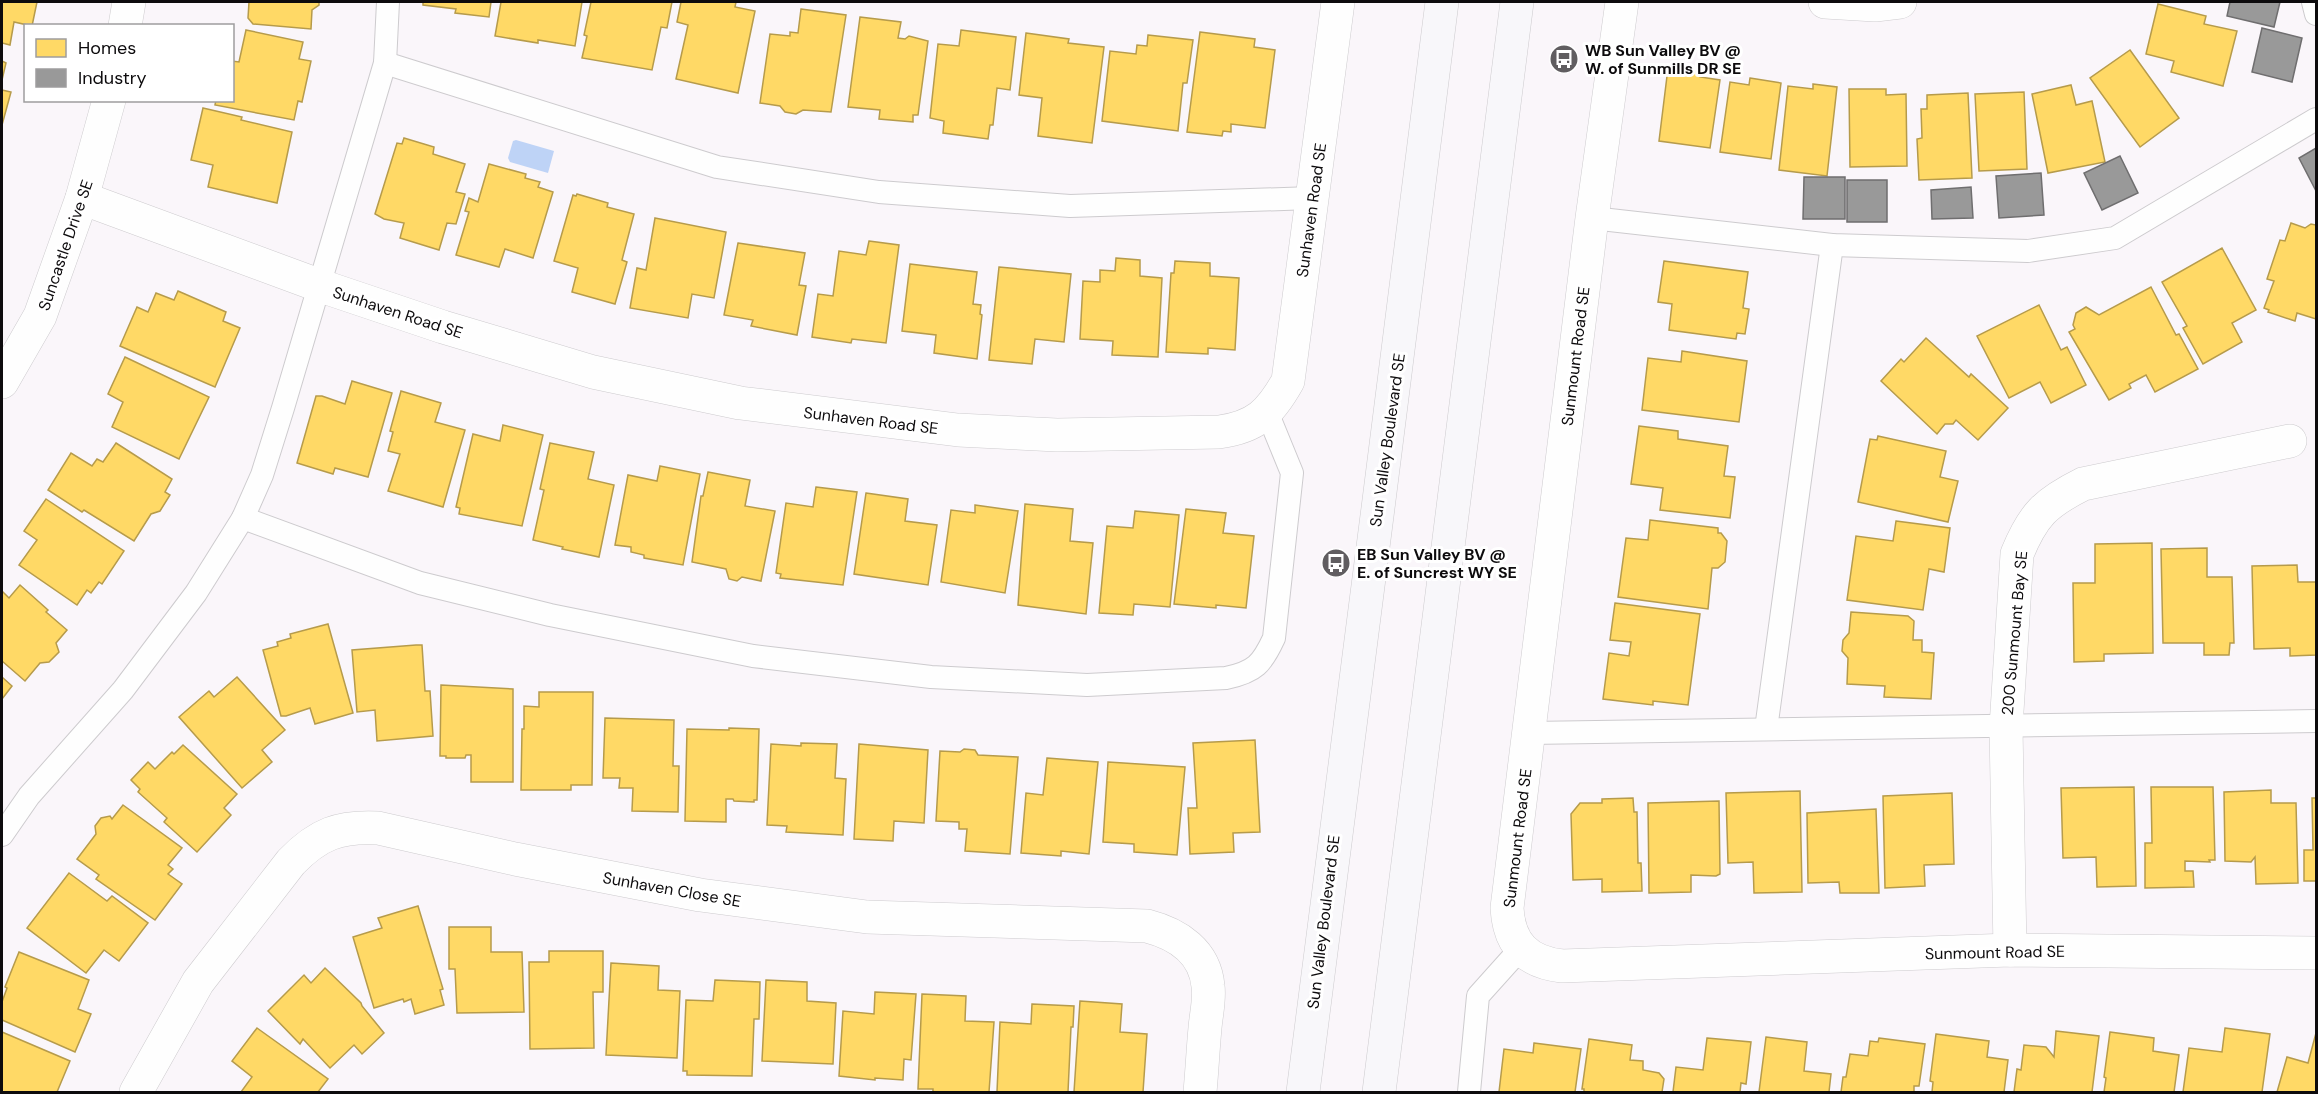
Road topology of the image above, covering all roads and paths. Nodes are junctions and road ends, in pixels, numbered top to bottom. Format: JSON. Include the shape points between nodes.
{"nodes":[{"id":1,"x":129,"y":2,"type":"edge"},
{"id":2,"x":388,"y":2,"type":"edge"},
{"id":3,"x":1338,"y":2,"type":"edge"},
{"id":4,"x":1442,"y":2,"type":"edge"},
{"id":5,"x":1517,"y":2,"type":"edge"},
{"id":6,"x":1622,"y":2,"type":"edge"},
{"id":7,"x":1825,"y":2,"type":"edge"},
{"id":8,"x":1900,"y":2,"type":"edge"},
{"id":9,"x":2313,"y":2,"type":"edge"},
{"id":10,"x":2316,"y":14,"type":"edge"},
{"id":11,"x":125,"y":24,"type":"edge"},
{"id":12,"x":385,"y":63,"type":"junction"},
{"id":13,"x":109,"y":102,"type":"edge"},
{"id":14,"x":2316,"y":119,"type":"edge"},
{"id":15,"x":82,"y":198,"type":"junction"},
{"id":16,"x":1312,"y":198,"type":"junction"},
{"id":17,"x":1592,"y":218,"type":"junction"},
{"id":18,"x":1832,"y":244,"type":"junction"},
{"id":19,"x":318,"y":285,"type":"junction"},
{"id":20,"x":2,"y":382,"type":"edge"},
{"id":21,"x":1267,"y":412,"type":"junction"},
{"id":22,"x":2289,"y":441,"type":"dead end"},
{"id":23,"x":243,"y":518,"type":"junction"},
{"id":24,"x":2316,"y":721,"type":"edge"},
{"id":25,"x":2006,"y":727,"type":"junction"},
{"id":26,"x":1767,"y":729,"type":"junction"},
{"id":27,"x":1529,"y":733,"type":"junction"},
{"id":28,"x":2,"y":835,"type":"edge"},
{"id":29,"x":1521,"y":948,"type":"junction"},
{"id":30,"x":2010,"y":950,"type":"junction"},
{"id":31,"x":2316,"y":953,"type":"edge"},
{"id":32,"x":136,"y":1092,"type":"edge"},
{"id":33,"x":1200,"y":1092,"type":"edge"},
{"id":34,"x":1303,"y":1092,"type":"edge"},
{"id":35,"x":1379,"y":1092,"type":"edge"},
{"id":36,"x":1469,"y":1092,"type":"edge"}],
"edges":[{"from":1,"to":11,"type":"street"},
{"from":2,"to":12,"type":"lane"},
{"from":3,"to":16,"type":"street","name":"Sunhaven Road SE"},
{"from":4,"to":34,"type":"main road","name":"Sun Valley Boulevard SE"},
{"from":5,"to":35,"type":"main road"},
{"from":6,"to":17,"type":"street","name":"Sunmount Road SE"},
{"from":7,"to":8,"type":"street"},
{"from":9,"to":10,"type":"lane"},
{"from":12,"to":16,"type":"lane","via":[[717,167],[867,190],[1070,206]]},
{"from":12,"to":19,"type":"lane"},
{"from":13,"to":15,"type":"street","name":"Suncastle Drive SE"},
{"from":14,"to":18,"type":"lane","via":[[2115,238],[2028,251]]},
{"from":15,"to":19,"type":"street","name":"Sunhaven Road SE"},
{"from":15,"to":20,"type":"street","name":"Suncastle Drive SE","via":[[40,316]]},
{"from":16,"to":21,"type":"street","name":"Sunhaven Road SE","via":[[1288,381]]},
{"from":17,"to":18,"type":"lane"},
{"from":17,"to":27,"type":"street","name":"Sunmount Road SE"},
{"from":18,"to":26,"type":"lane"},
{"from":19,"to":21,"type":"street","name":"Sunhaven Road SE","via":[[593,372],[740,403],[819,414],[958,430],[1057,435],[1219,432],[1253,424]]},
{"from":19,"to":23,"type":"lane","via":[[262,475]]},
{"from":21,"to":23,"type":"lane","via":[[1292,473],[1274,638],[1264,659],[1246,674],[1226,678],[1087,685],[931,677],[753,656],[550,615],[431,586]]},
{"from":22,"to":25,"type":"street","name":"200 Sunmount Bay SE","via":[[2083,484],[2040,512],[2027,529],[2017,554]]},
{"from":23,"to":28,"type":"lane","via":[[196,593],[130,681],[29,796]]},
{"from":24,"to":25,"type":"lane"},
{"from":25,"to":26,"type":"lane"},
{"from":25,"to":30,"type":"street","name":"200 Sunmount Bay SE"},
{"from":26,"to":27,"type":"lane"},
{"from":27,"to":29,"type":"street","name":"Sunmount Road SE","via":[[1507,908],[1512,936]]},
{"from":29,"to":30,"type":"street","name":"Sunmount Road SE","via":[[1533,958],[1562,966]]},
{"from":29,"to":36,"type":"lane","via":[[1478,996]]},
{"from":30,"to":31,"type":"street","name":"Sunmount Road SE"},
{"from":32,"to":33,"type":"street","name":"Sunhaven Close SE","via":[[198,982],[291,862],[319,838],[357,827],[378,828],[700,896],[867,917],[1147,926],[1162,930],[1177,936],[1199,958],[1209,987]]}]}
